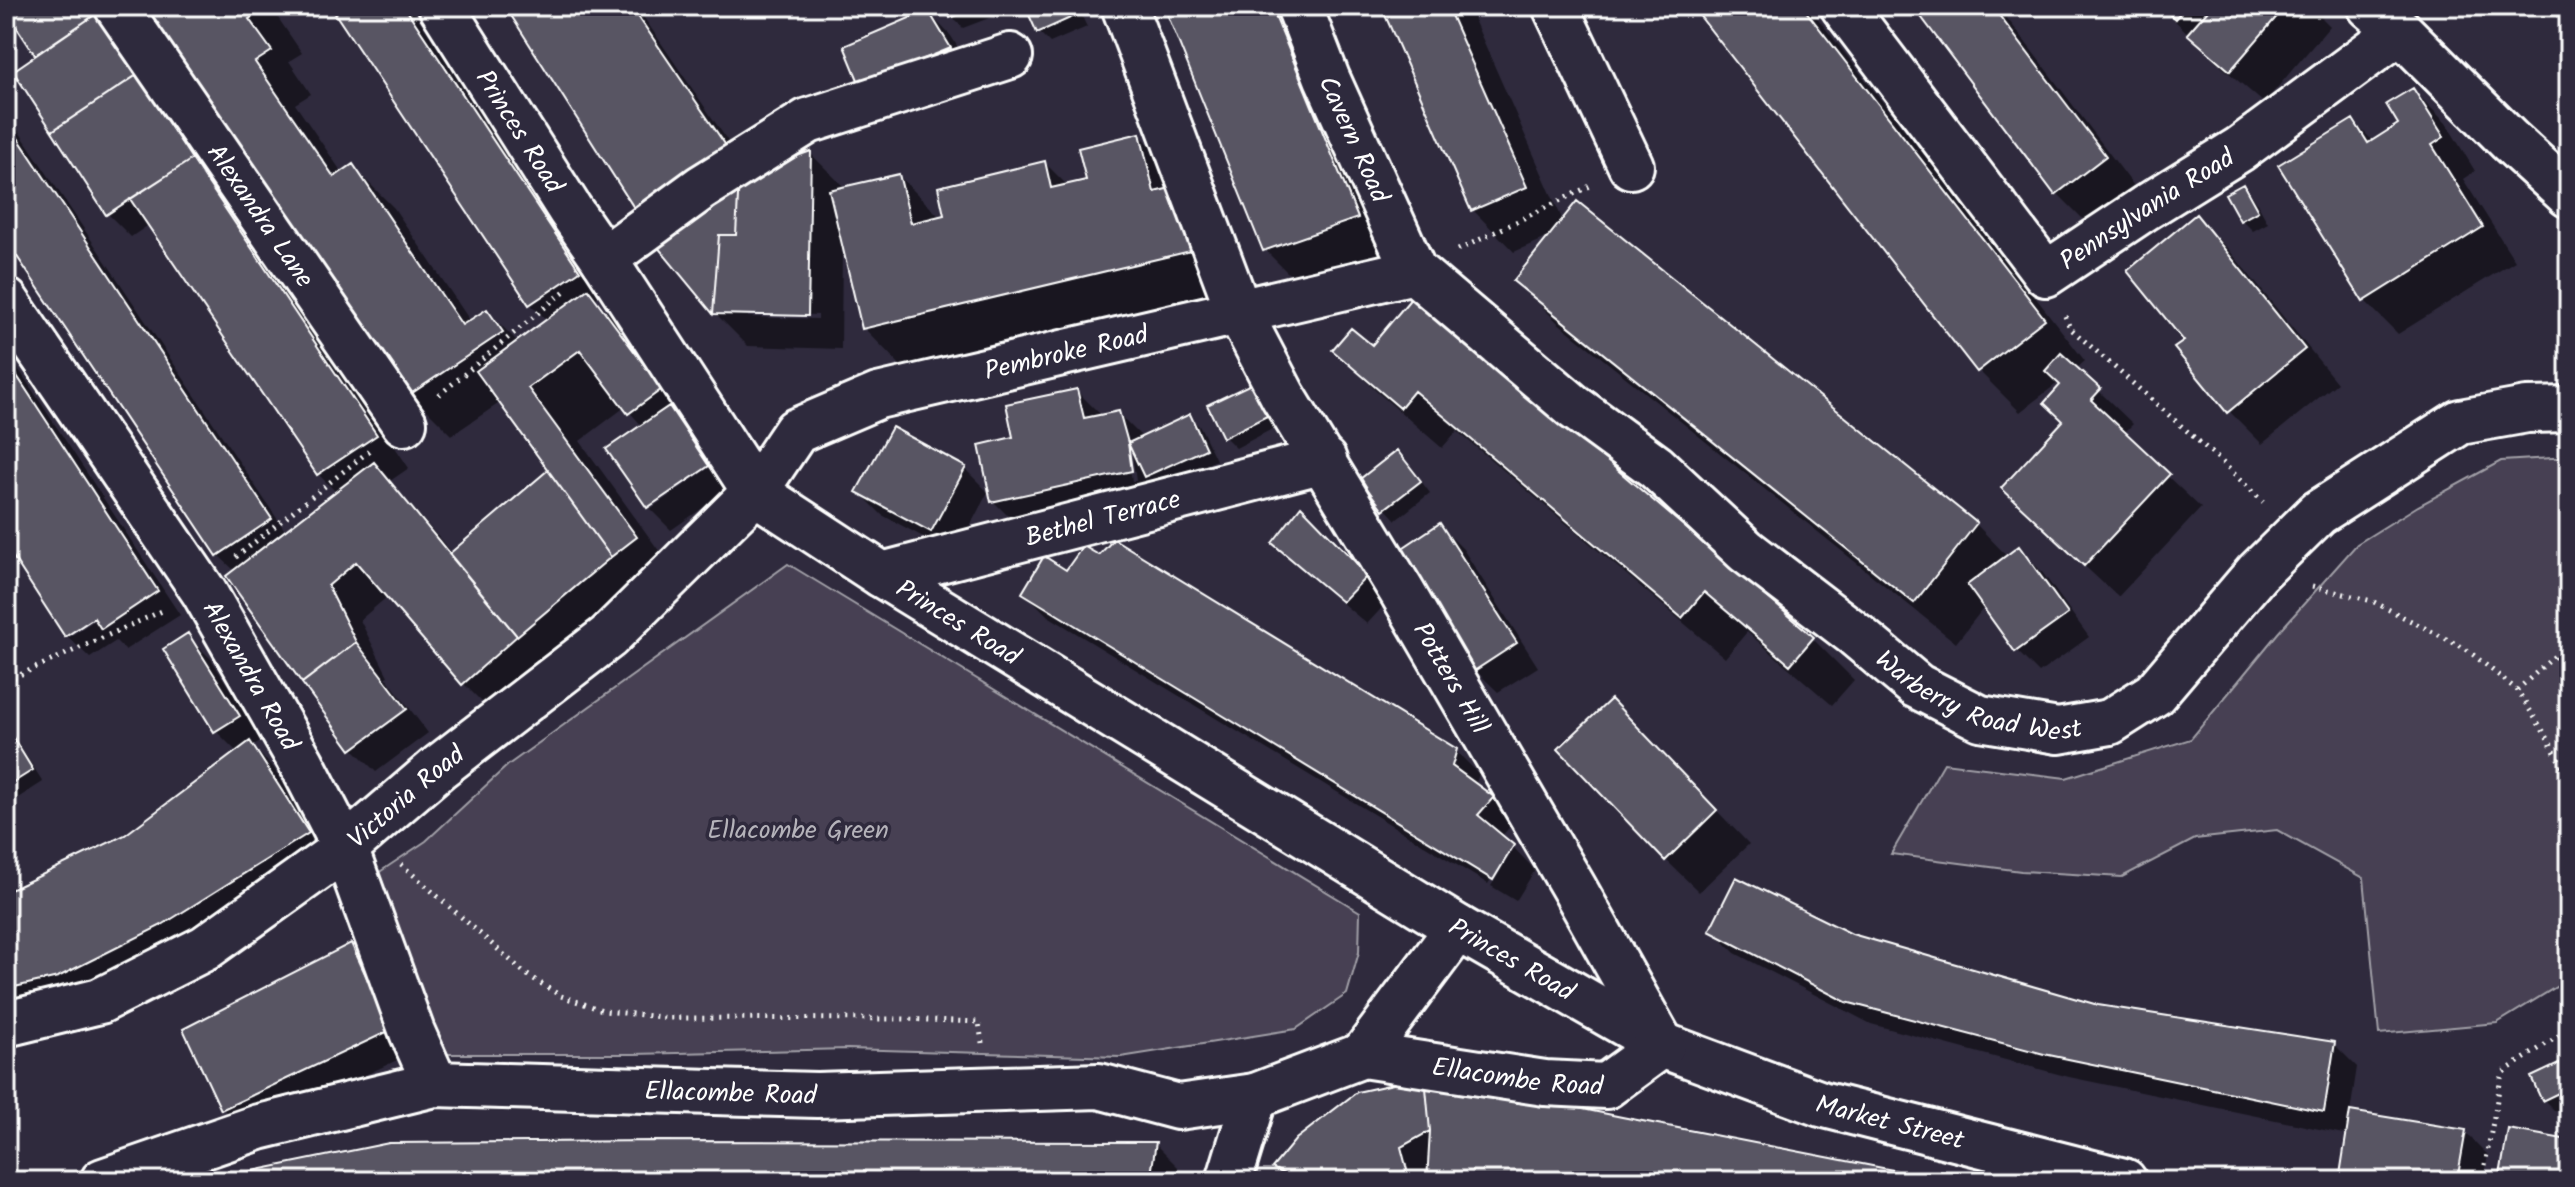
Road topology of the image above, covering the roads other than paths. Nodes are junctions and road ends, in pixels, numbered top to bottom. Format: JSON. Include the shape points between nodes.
{"nodes":[{"id":1,"x":117,"y":6,"type":"edge"},
{"id":2,"x":441,"y":6,"type":"edge"},
{"id":3,"x":1124,"y":6,"type":"edge"},
{"id":4,"x":1299,"y":6,"type":"edge"},
{"id":5,"x":1555,"y":6,"type":"edge"},
{"id":6,"x":1843,"y":6,"type":"edge"},
{"id":7,"x":2385,"y":18,"type":"edge"},
{"id":8,"x":1010,"y":56,"type":"dead end"},
{"id":9,"x":1631,"y":166,"type":"road end"},
{"id":10,"x":2569,"y":195,"type":"edge"},
{"id":11,"x":604,"y":259,"type":"junction"},
{"id":12,"x":1414,"y":271,"type":"junction"},
{"id":13,"x":6,"y":301,"type":"edge"},
{"id":14,"x":1239,"y":312,"type":"junction"},
{"id":15,"x":2569,"y":409,"type":"edge"},
{"id":16,"x":404,"y":423,"type":"dead end"},
{"id":17,"x":1324,"y":460,"type":"junction"},
{"id":18,"x":755,"y":492,"type":"junction"},
{"id":19,"x":882,"y":575,"type":"junction"},
{"id":20,"x":355,"y":840,"type":"junction"},
{"id":21,"x":1458,"y":928,"type":"junction"},
{"id":22,"x":6,"y":1024,"type":"edge"},
{"id":23,"x":1662,"y":1045,"type":"junction"},
{"id":24,"x":1363,"y":1055,"type":"junction"},
{"id":25,"x":435,"y":1084,"type":"junction"},
{"id":26,"x":1255,"y":1096,"type":"junction"},
{"id":27,"x":103,"y":1181,"type":"edge"},
{"id":28,"x":1229,"y":1181,"type":"edge"},
{"id":29,"x":2124,"y":1181,"type":"edge"}],
"edges":[{"from":1,"to":16,"type":"street","name":"Alexandra Lane"},
{"from":2,"to":11,"type":"street","name":"Princes Road"},
{"from":3,"to":14,"type":"street","name":"Potters Hill"},
{"from":4,"to":12,"type":"street","name":"Cavern Road"},
{"from":5,"to":9,"type":"street"},
{"from":6,"to":7,"type":"street","name":"Pennsylvania Road","via":[[2046,274],[2240,149]]},
{"from":7,"to":10,"type":"street"},
{"from":8,"to":11,"type":"street","via":[[808,121],[701,188]]},
{"from":11,"to":18,"type":"street","name":"Princes Road"},
{"from":12,"to":14,"type":"street","name":"Pembroke Road"},
{"from":12,"to":15,"type":"street","name":"Warberry Road West","via":[[1574,407],[1656,467],[1746,551],[1917,686],[1980,718],[2058,731],[2110,722],[2154,694],[2257,573],[2318,513],[2460,422]]},
{"from":13,"to":20,"type":"street","name":"Alexandra Road","via":[[204,592],[302,764]]},
{"from":14,"to":17,"type":"street","name":"Potters Hill"},
{"from":14,"to":18,"type":"street","name":"Pembroke Road","via":[[878,396],[796,431]]},
{"from":17,"to":19,"type":"street","name":"Bethel Terrace"},
{"from":17,"to":23,"type":"street","name":"Potters Hill"},
{"from":18,"to":19,"type":"street","name":"Princes Road"},
{"from":18,"to":20,"type":"street","name":"Victoria Road","via":[[608,637],[438,768]]},
{"from":19,"to":21,"type":"street","name":"Princes Road"},
{"from":20,"to":22,"type":"street","name":"Victoria Road","via":[[205,948],[100,1001]]},
{"from":20,"to":25,"type":"street","name":"Alexandra Road","via":[[412,1032]]},
{"from":21,"to":23,"type":"street","name":"Princes Road"},
{"from":21,"to":24,"type":"street"},
{"from":23,"to":24,"type":"street","name":"Ellacombe Road","via":[[1606,1086],[1545,1083]]},
{"from":23,"to":29,"type":"street","name":"Market Street","via":[[1821,1104]]},
{"from":24,"to":26,"type":"street","name":"Ellacombe Road"},
{"from":25,"to":26,"type":"street","name":"Ellacombe Road","via":[[817,1095],[1099,1086],[1178,1107]]},
{"from":25,"to":27,"type":"street","name":"Ellacombe Road","via":[[259,1127]]},
{"from":26,"to":28,"type":"street"}]}
